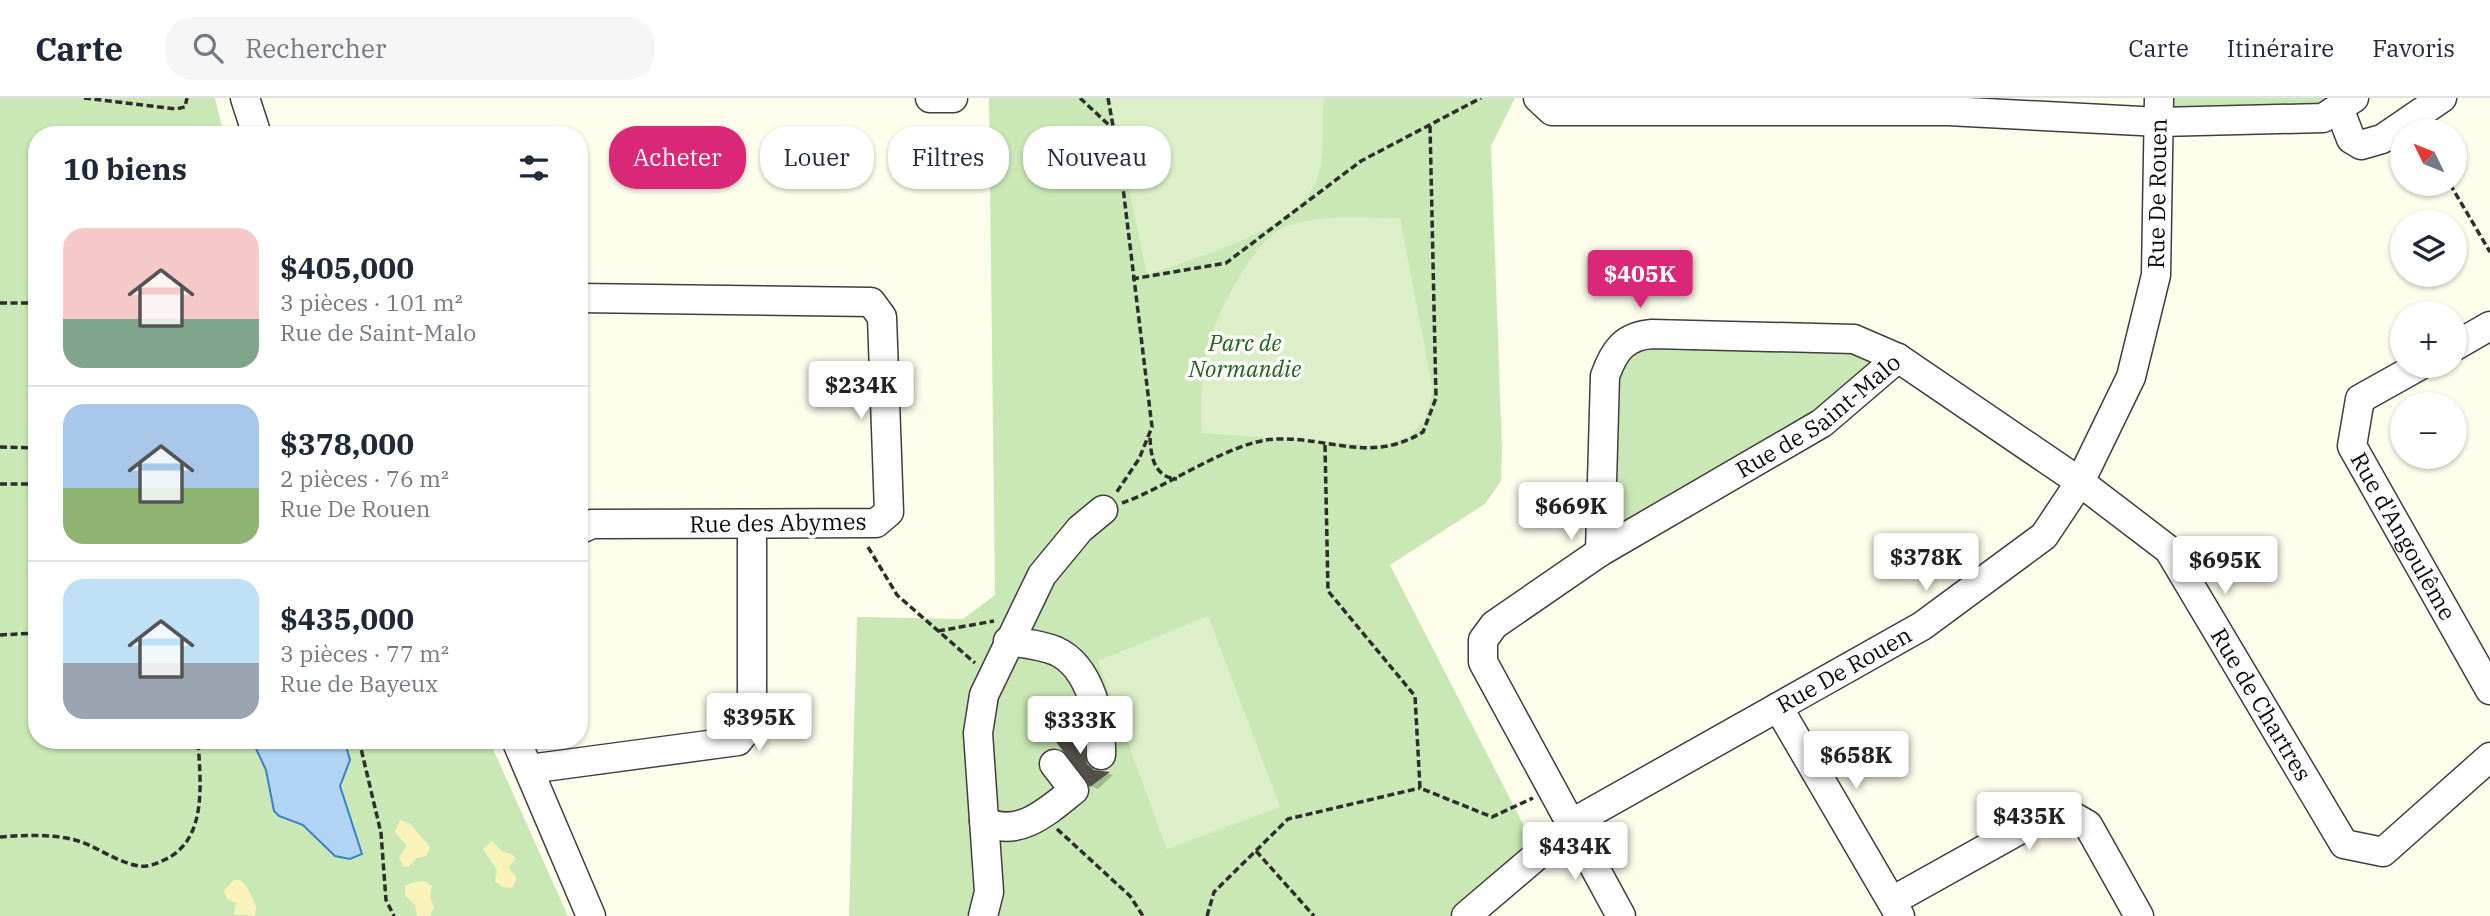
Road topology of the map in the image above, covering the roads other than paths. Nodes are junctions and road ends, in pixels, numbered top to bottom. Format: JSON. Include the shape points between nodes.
{"nodes":[{"id":1,"x":245,"y":98,"type":"edge"},
{"id":2,"x":930,"y":98,"type":"edge"},
{"id":3,"x":953,"y":98,"type":"edge"},
{"id":4,"x":1538,"y":98,"type":"edge"},
{"id":5,"x":2442,"y":98,"type":"edge"},
{"id":6,"x":2346,"y":103,"type":"edge"},
{"id":7,"x":1735,"y":105,"type":"edge"},
{"id":8,"x":1948,"y":105,"type":"edge"},
{"id":9,"x":2160,"y":110,"type":"edge"},
{"id":10,"x":254,"y":126,"type":"edge"},
{"id":11,"x":588,"y":298,"type":"edge"},
{"id":12,"x":2490,"y":326,"type":"edge"},
{"id":13,"x":2467,"y":339,"type":"edge"},
{"id":14,"x":1898,"y":358,"type":"junction"},
{"id":15,"x":2398,"y":378,"type":"edge"},
{"id":16,"x":2080,"y":482,"type":"junction"},
{"id":17,"x":1103,"y":510,"type":"road end"},
{"id":18,"x":752,"y":525,"type":"junction"},
{"id":19,"x":588,"y":526,"type":"edge"},
{"id":20,"x":1600,"y":552,"type":"junction"},
{"id":21,"x":1008,"y":641,"type":"junction"},
{"id":22,"x":2490,"y":690,"type":"edge"},
{"id":23,"x":1778,"y":707,"type":"junction"},
{"id":24,"x":520,"y":749,"type":"edge"},
{"id":25,"x":1101,"y":755,"type":"dead end"},
{"id":26,"x":2490,"y":757,"type":"edge"},
{"id":27,"x":1054,"y":764,"type":"dead end"},
{"id":28,"x":529,"y":769,"type":"junction"},
{"id":29,"x":984,"y":821,"type":"junction"},
{"id":30,"x":1573,"y":824,"type":"junction"},
{"id":31,"x":1896,"y":908,"type":"edge"},
{"id":32,"x":591,"y":916,"type":"edge"},
{"id":33,"x":983,"y":916,"type":"edge"},
{"id":34,"x":1466,"y":916,"type":"edge"},
{"id":35,"x":1621,"y":916,"type":"edge"},
{"id":36,"x":2140,"y":916,"type":"edge"}],
"edges":[{"from":1,"to":10,"type":"street"},
{"from":2,"to":3,"type":"street"},
{"from":4,"to":7,"type":"street","via":[[1552,111]]},
{"from":5,"to":6,"type":"street","via":[[2382,139],[2361,145],[2351,139]]},
{"from":6,"to":9,"type":"street","via":[[2323,118]]},
{"from":7,"to":8,"type":"street"},
{"from":8,"to":9,"type":"street"},
{"from":9,"to":16,"type":"street","name":"Rue De Rouen","via":[[2156,275],[2132,377]]},
{"from":11,"to":18,"type":"street","name":"Rue des Abymes","via":[[871,302],[882,317],[888,512],[876,523]]},
{"from":12,"to":13,"type":"street"},
{"from":14,"to":16,"type":"street","name":"Rue de Chartres"},
{"from":14,"to":20,"type":"street","name":"Rue de Saint-Malo","via":[[1822,423]]},
{"from":14,"to":20,"type":"street","name":"Rue de Saint-Malo","via":[[1854,339],[1635,335],[1613,352],[1605,376]]},
{"from":15,"to":22,"type":"street","name":"Rue d'Angoulême","via":[[2360,399],[2352,446]]},
{"from":16,"to":23,"type":"street","name":"Rue De Rouen","via":[[2045,536],[1922,626]]},
{"from":16,"to":26,"type":"street","name":"Rue de Chartres","via":[[2169,550],[2344,844],[2383,852]]},
{"from":17,"to":21,"type":"street","via":[[1056,554]]},
{"from":18,"to":19,"type":"street","name":"Rue des Abymes"},
{"from":18,"to":28,"type":"street","via":[[752,723],[738,741]]},
{"from":20,"to":30,"type":"street","name":"Rue de Saint-Malo","via":[[1494,625],[1483,640],[1483,662]]},
{"from":21,"to":25,"type":"street","via":[[1057,652],[1073,662],[1086,684],[1101,730]]},
{"from":21,"to":29,"type":"street","via":[[984,695],[978,733]]},
{"from":23,"to":30,"type":"street","name":"Rue De Rouen"},
{"from":23,"to":31,"type":"street"},
{"from":24,"to":28,"type":"street"},
{"from":27,"to":29,"type":"street","via":[[1073,790],[1023,825],[1009,828]]},
{"from":28,"to":32,"type":"street"},
{"from":29,"to":33,"type":"street","via":[[989,892]]},
{"from":30,"to":34,"type":"street","name":"Rue De Rouen"},
{"from":30,"to":35,"type":"street","name":"Rue de Saint-Malo"},
{"from":31,"to":36,"type":"street","via":[[2048,814],[2069,814],[2088,825]]}]}
